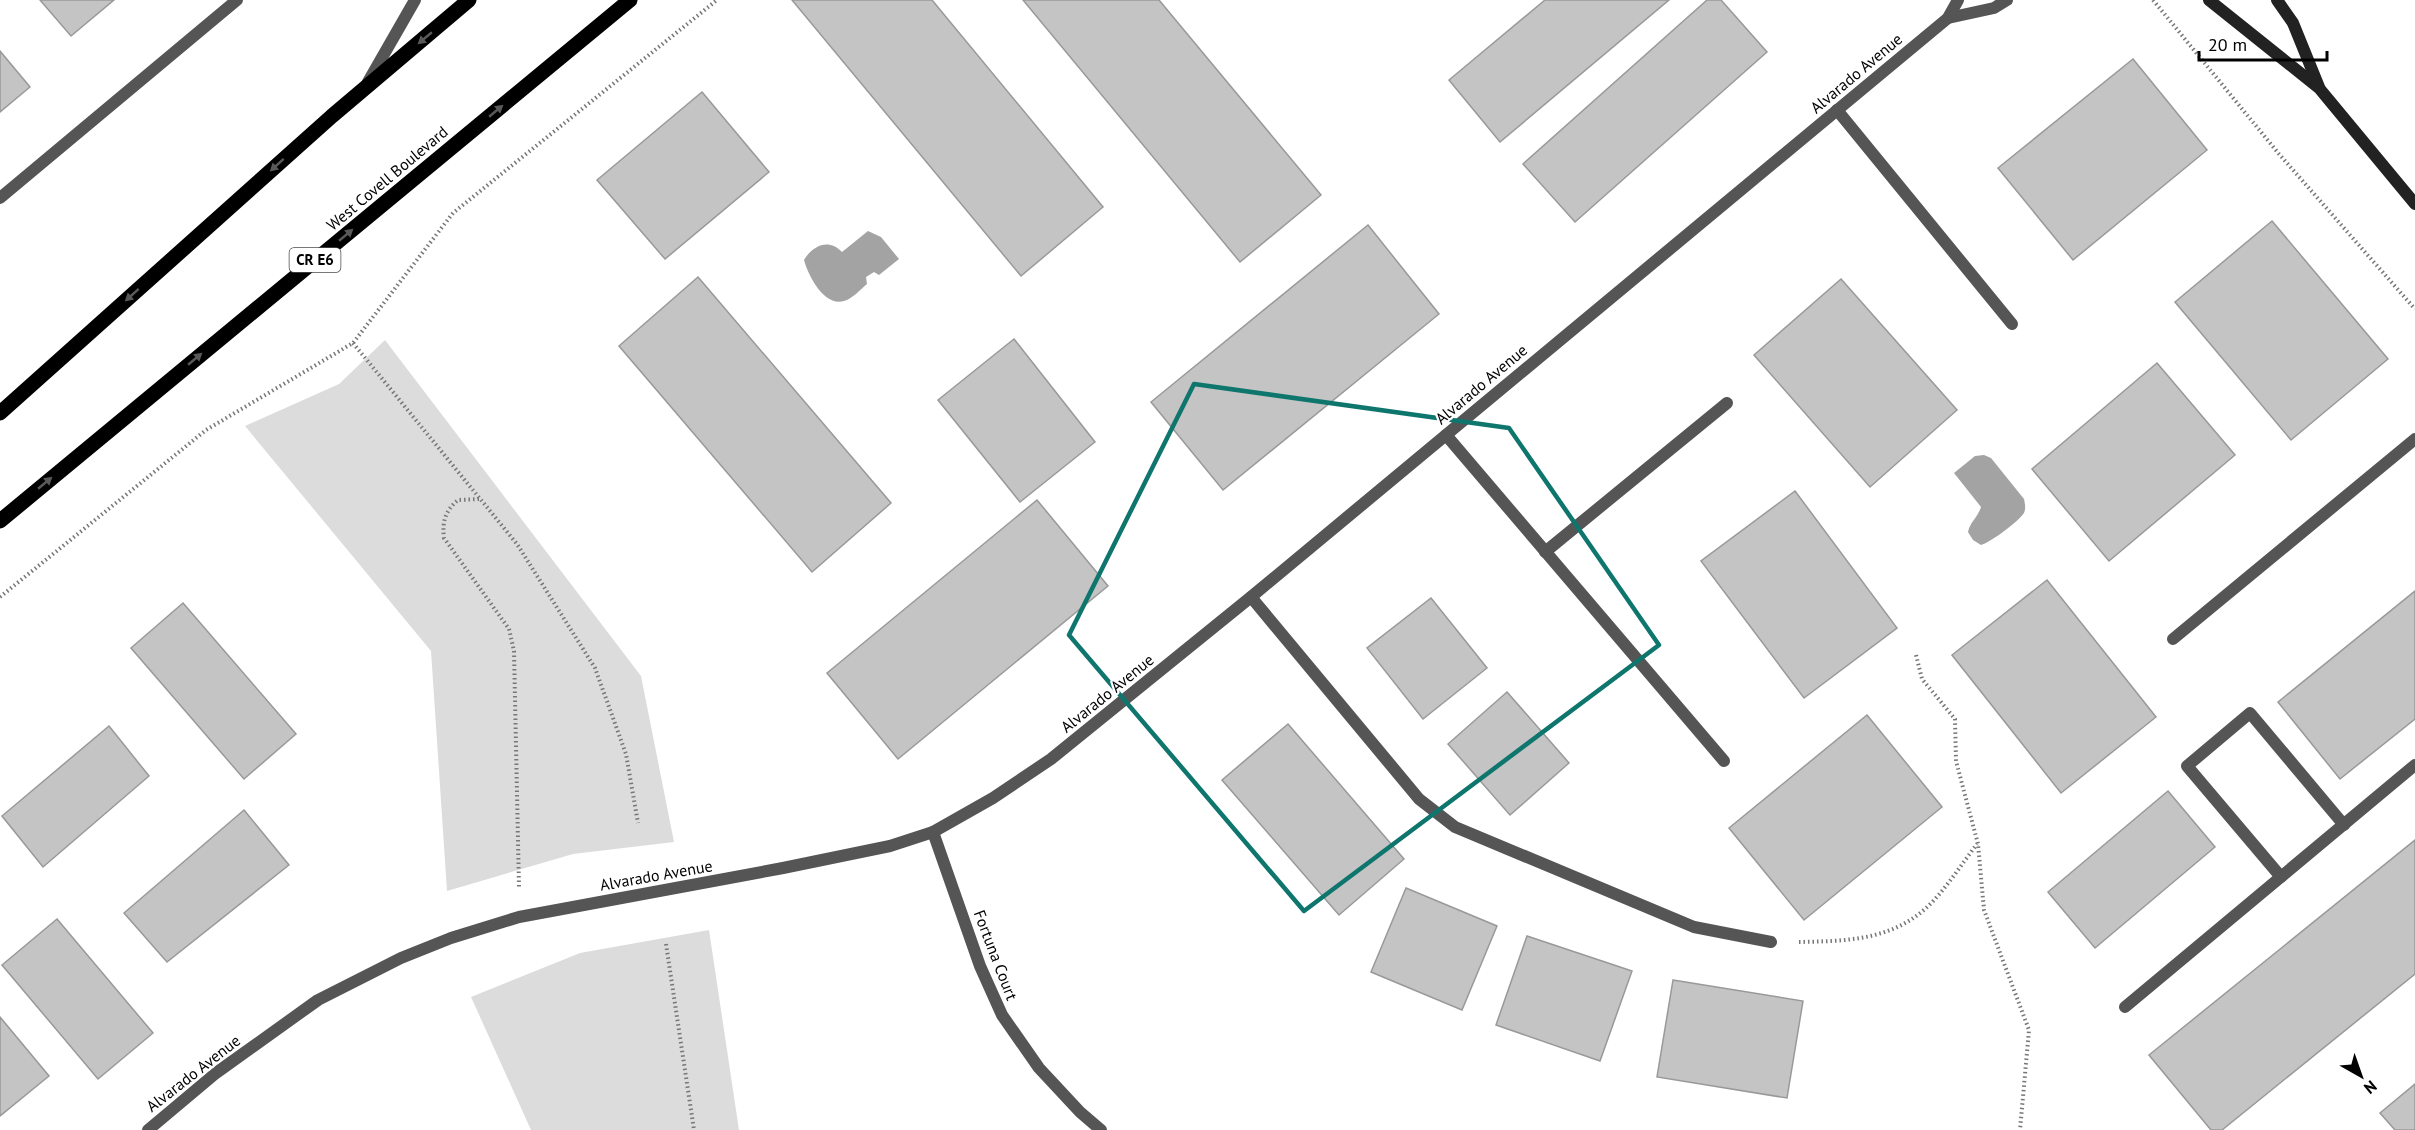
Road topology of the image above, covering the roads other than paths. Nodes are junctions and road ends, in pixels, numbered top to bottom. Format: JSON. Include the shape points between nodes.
{"nodes":[{"id":1,"x":237,"y":0,"type":"edge"},
{"id":2,"x":415,"y":0,"type":"edge"},
{"id":3,"x":469,"y":0,"type":"edge"},
{"id":4,"x":630,"y":0,"type":"edge"},
{"id":5,"x":1958,"y":0,"type":"edge"},
{"id":6,"x":2007,"y":0,"type":"edge"},
{"id":7,"x":2210,"y":0,"type":"edge"},
{"id":8,"x":2277,"y":0,"type":"edge"},
{"id":9,"x":1948,"y":18,"type":"junction"},
{"id":10,"x":2319,"y":88,"type":"junction"},
{"id":11,"x":364,"y":89,"type":"junction"},
{"id":12,"x":1837,"y":110,"type":"junction"},
{"id":13,"x":0,"y":198,"type":"edge"},
{"id":14,"x":2415,"y":204,"type":"edge"},
{"id":15,"x":2012,"y":324,"type":"dead end"},
{"id":16,"x":1727,"y":403,"type":"dead end"},
{"id":17,"x":0,"y":413,"type":"edge"},
{"id":18,"x":1446,"y":435,"type":"junction"},
{"id":19,"x":2415,"y":439,"type":"edge"},
{"id":20,"x":0,"y":520,"type":"edge"},
{"id":21,"x":1545,"y":552,"type":"junction"},
{"id":22,"x":1251,"y":597,"type":"junction"},
{"id":23,"x":2173,"y":639,"type":"dead end"},
{"id":24,"x":1724,"y":761,"type":"dead end"},
{"id":25,"x":2415,"y":765,"type":"edge"},
{"id":26,"x":2343,"y":825,"type":"junction"},
{"id":27,"x":933,"y":832,"type":"junction"},
{"id":28,"x":2281,"y":877,"type":"junction"},
{"id":29,"x":1771,"y":942,"type":"road end"},
{"id":30,"x":2125,"y":1007,"type":"dead end"},
{"id":31,"x":148,"y":1130,"type":"edge"},
{"id":32,"x":1101,"y":1130,"type":"edge"}],
"edges":[{"from":1,"to":13,"type":"street"},
{"from":2,"to":11,"type":"street"},
{"from":3,"to":11,"type":"main road","one_way":true},
{"from":20,"to":4,"type":"main road","name":"West Covell Boulevard","number":"CR E6","one_way":true},
{"from":5,"to":9,"type":"street","name":"Alvarado Avenue"},
{"from":6,"to":9,"type":"street","name":"Alvarado Avenue","via":[[1994,8]]},
{"from":7,"to":10,"type":"street"},
{"from":8,"to":10,"type":"street","via":[[2293,23]]},
{"from":9,"to":12,"type":"street","name":"Alvarado Avenue"},
{"from":10,"to":14,"type":"street"},
{"from":11,"to":17,"type":"main road","one_way":true},
{"from":12,"to":15,"type":"street"},
{"from":12,"to":18,"type":"street","name":"Alvarado Avenue"},
{"from":16,"to":21,"type":"street"},
{"from":18,"to":21,"type":"street"},
{"from":18,"to":22,"type":"street","name":"Alvarado Avenue"},
{"from":19,"to":23,"type":"street"},
{"from":21,"to":24,"type":"street"},
{"from":22,"to":27,"type":"street","name":"Alvarado Avenue","via":[[1051,759]]},
{"from":22,"to":29,"type":"street","via":[[1419,799],[1455,827],[1694,927]]},
{"from":25,"to":26,"type":"street"},
{"from":26,"to":28,"type":"street"},
{"from":26,"to":28,"type":"street","via":[[2250,713],[2187,766]]},
{"from":27,"to":31,"type":"street","name":"Alvarado Avenue","via":[[890,846],[783,868],[519,917],[451,938],[318,1000],[216,1073]]},
{"from":27,"to":32,"type":"street","name":"Fortuna Court","via":[[980,966],[1002,1015],[1039,1068]]},
{"from":28,"to":30,"type":"street"}]}
